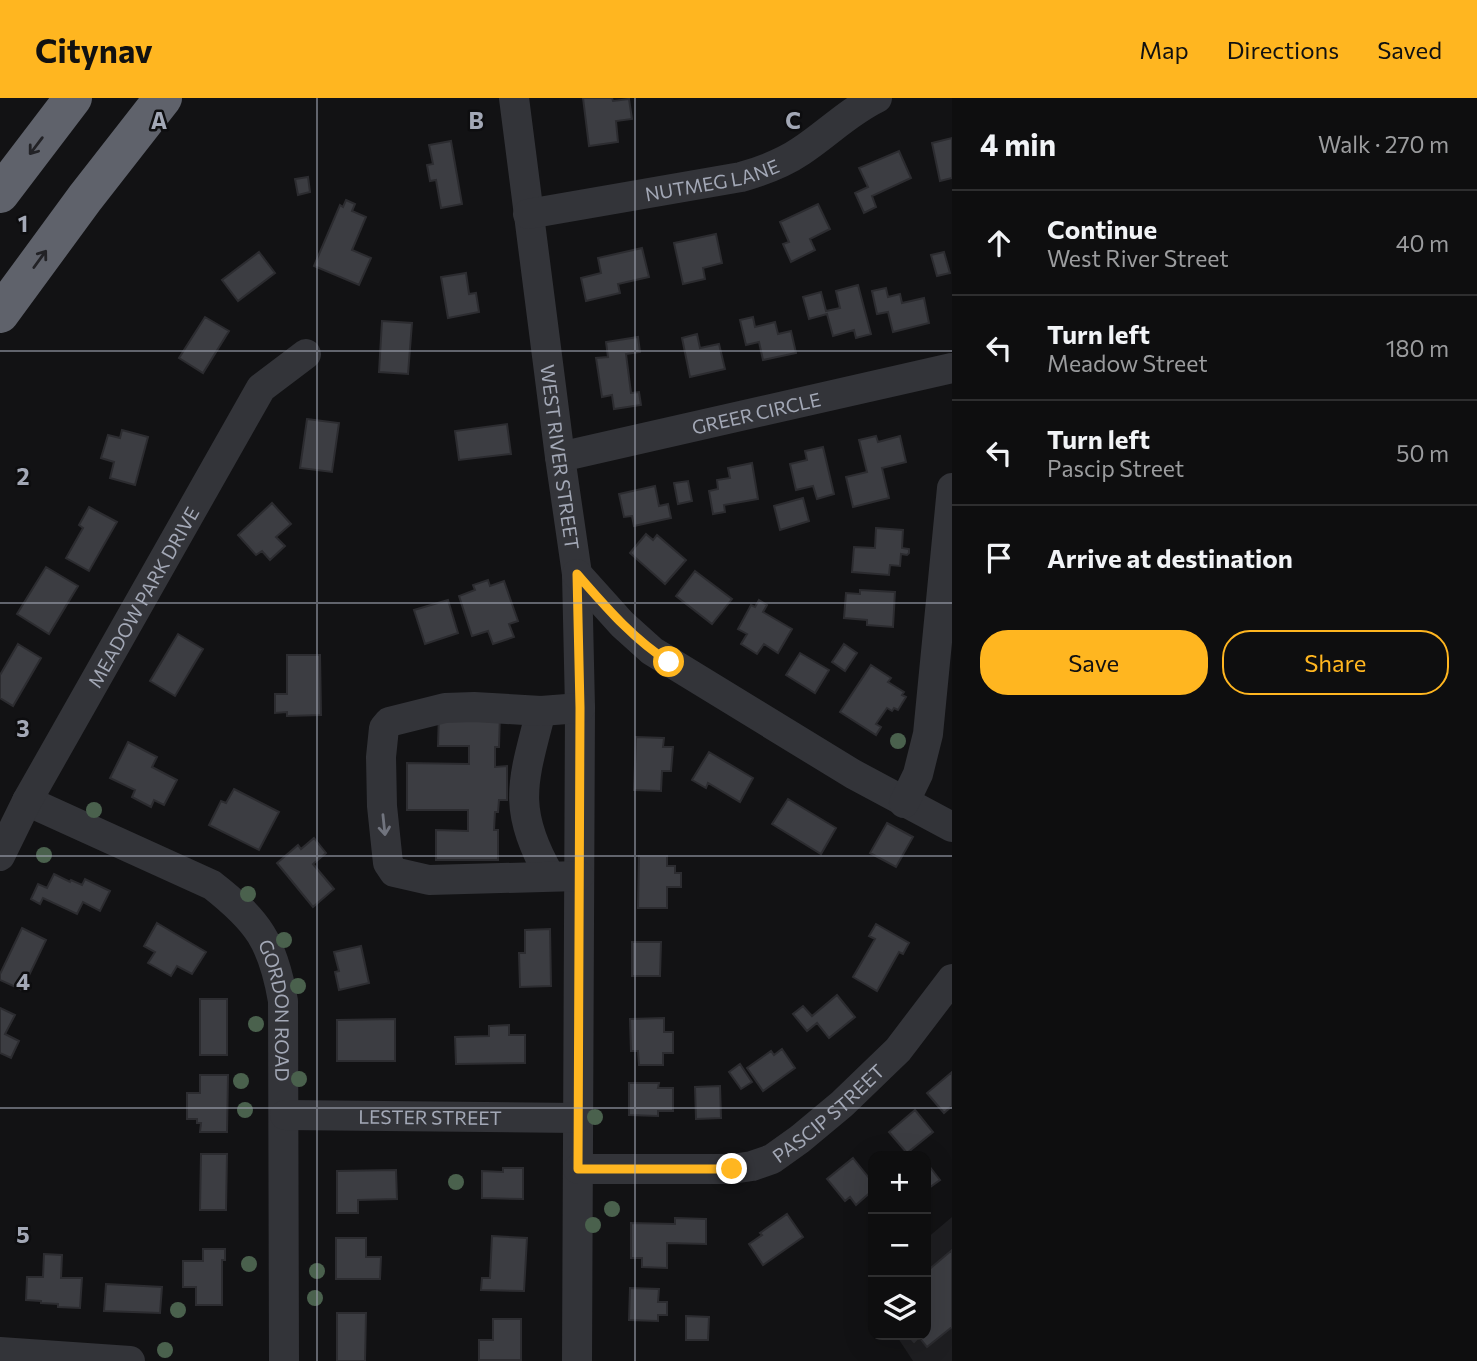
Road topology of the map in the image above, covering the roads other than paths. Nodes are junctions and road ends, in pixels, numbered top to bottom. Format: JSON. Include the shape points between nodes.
{"nodes":[{"id":1,"x":73,"y":98,"type":"edge"},
{"id":2,"x":163,"y":98,"type":"edge"},
{"id":3,"x":514,"y":98,"type":"edge"},
{"id":4,"x":877,"y":98,"type":"edge"},
{"id":5,"x":0,"y":194,"type":"edge"},
{"id":6,"x":528,"y":214,"type":"junction"},
{"id":7,"x":0,"y":314,"type":"edge"},
{"id":8,"x":306,"y":354,"type":"dead end"},
{"id":9,"x":950,"y":376,"type":"edge"},
{"id":10,"x":560,"y":457,"type":"junction"},
{"id":11,"x":952,"y":488,"type":"edge"},
{"id":12,"x":577,"y":574,"type":"junction"},
{"id":13,"x":580,"y":708,"type":"junction"},
{"id":14,"x":541,"y":711,"type":"junction"},
{"id":15,"x":27,"y":801,"type":"junction"},
{"id":16,"x":904,"y":803,"type":"junction"},
{"id":17,"x":952,"y":827,"type":"edge"},
{"id":18,"x":0,"y":856,"type":"edge"},
{"id":19,"x":565,"y":876,"type":"junction"},
{"id":20,"x":952,"y":979,"type":"edge"},
{"id":21,"x":285,"y":1115,"type":"junction"},
{"id":22,"x":577,"y":1118,"type":"junction"},
{"id":23,"x":578,"y":1169,"type":"junction"},
{"id":24,"x":0,"y":1352,"type":"edge"},
{"id":25,"x":130,"y":1361,"type":"edge"},
{"id":26,"x":284,"y":1361,"type":"edge"},
{"id":27,"x":577,"y":1361,"type":"edge"}],
"edges":[{"from":1,"to":5,"type":"highway","one_way":true},
{"from":7,"to":2,"type":"highway","one_way":true},
{"from":3,"to":6,"type":"street","name":"WEST RIVER STREET"},
{"from":4,"to":6,"type":"street","name":"NUTMEG LANE","via":[[772,168]]},
{"from":6,"to":10,"type":"street","name":"WEST RIVER STREET"},
{"from":8,"to":15,"type":"street","name":"MEADOW PARK DRIVE","via":[[261,388]]},
{"from":9,"to":10,"type":"street","name":"GREER CIRCLE"},
{"from":10,"to":12,"type":"street","name":"WEST RIVER STREET"},
{"from":11,"to":16,"type":"street","via":[[929,734]]},
{"from":12,"to":13,"type":"street"},
{"from":12,"to":16,"type":"street","name":"WEST RIVER STREET","via":[[652,651]]},
{"from":13,"to":14,"type":"street"},
{"from":13,"to":19,"type":"street"},
{"from":14,"to":19,"type":"street","via":[[526,771],[523,806],[531,839]]},
{"from":14,"to":19,"type":"street","one_way":true,"via":[[445,708],[389,722],[384,728],[381,757],[388,863],[394,872],[429,880]]},
{"from":15,"to":18,"type":"street","name":"MEADOW PARK DRIVE"},
{"from":15,"to":21,"type":"street","name":"GORDON ROAD","via":[[212,885],[254,924],[275,962],[284,1001]]},
{"from":16,"to":17,"type":"street","name":"WEST RIVER STREET"},
{"from":19,"to":22,"type":"street"},
{"from":20,"to":23,"type":"street","name":"PASCIP STREET","via":[[898,1050],[842,1104],[772,1159],[732,1169]]},
{"from":21,"to":22,"type":"street","name":"LESTER STREET"},
{"from":21,"to":26,"type":"street","name":"GORDON ROAD"},
{"from":22,"to":23,"type":"street"},
{"from":23,"to":27,"type":"street"},
{"from":24,"to":25,"type":"street"}]}
